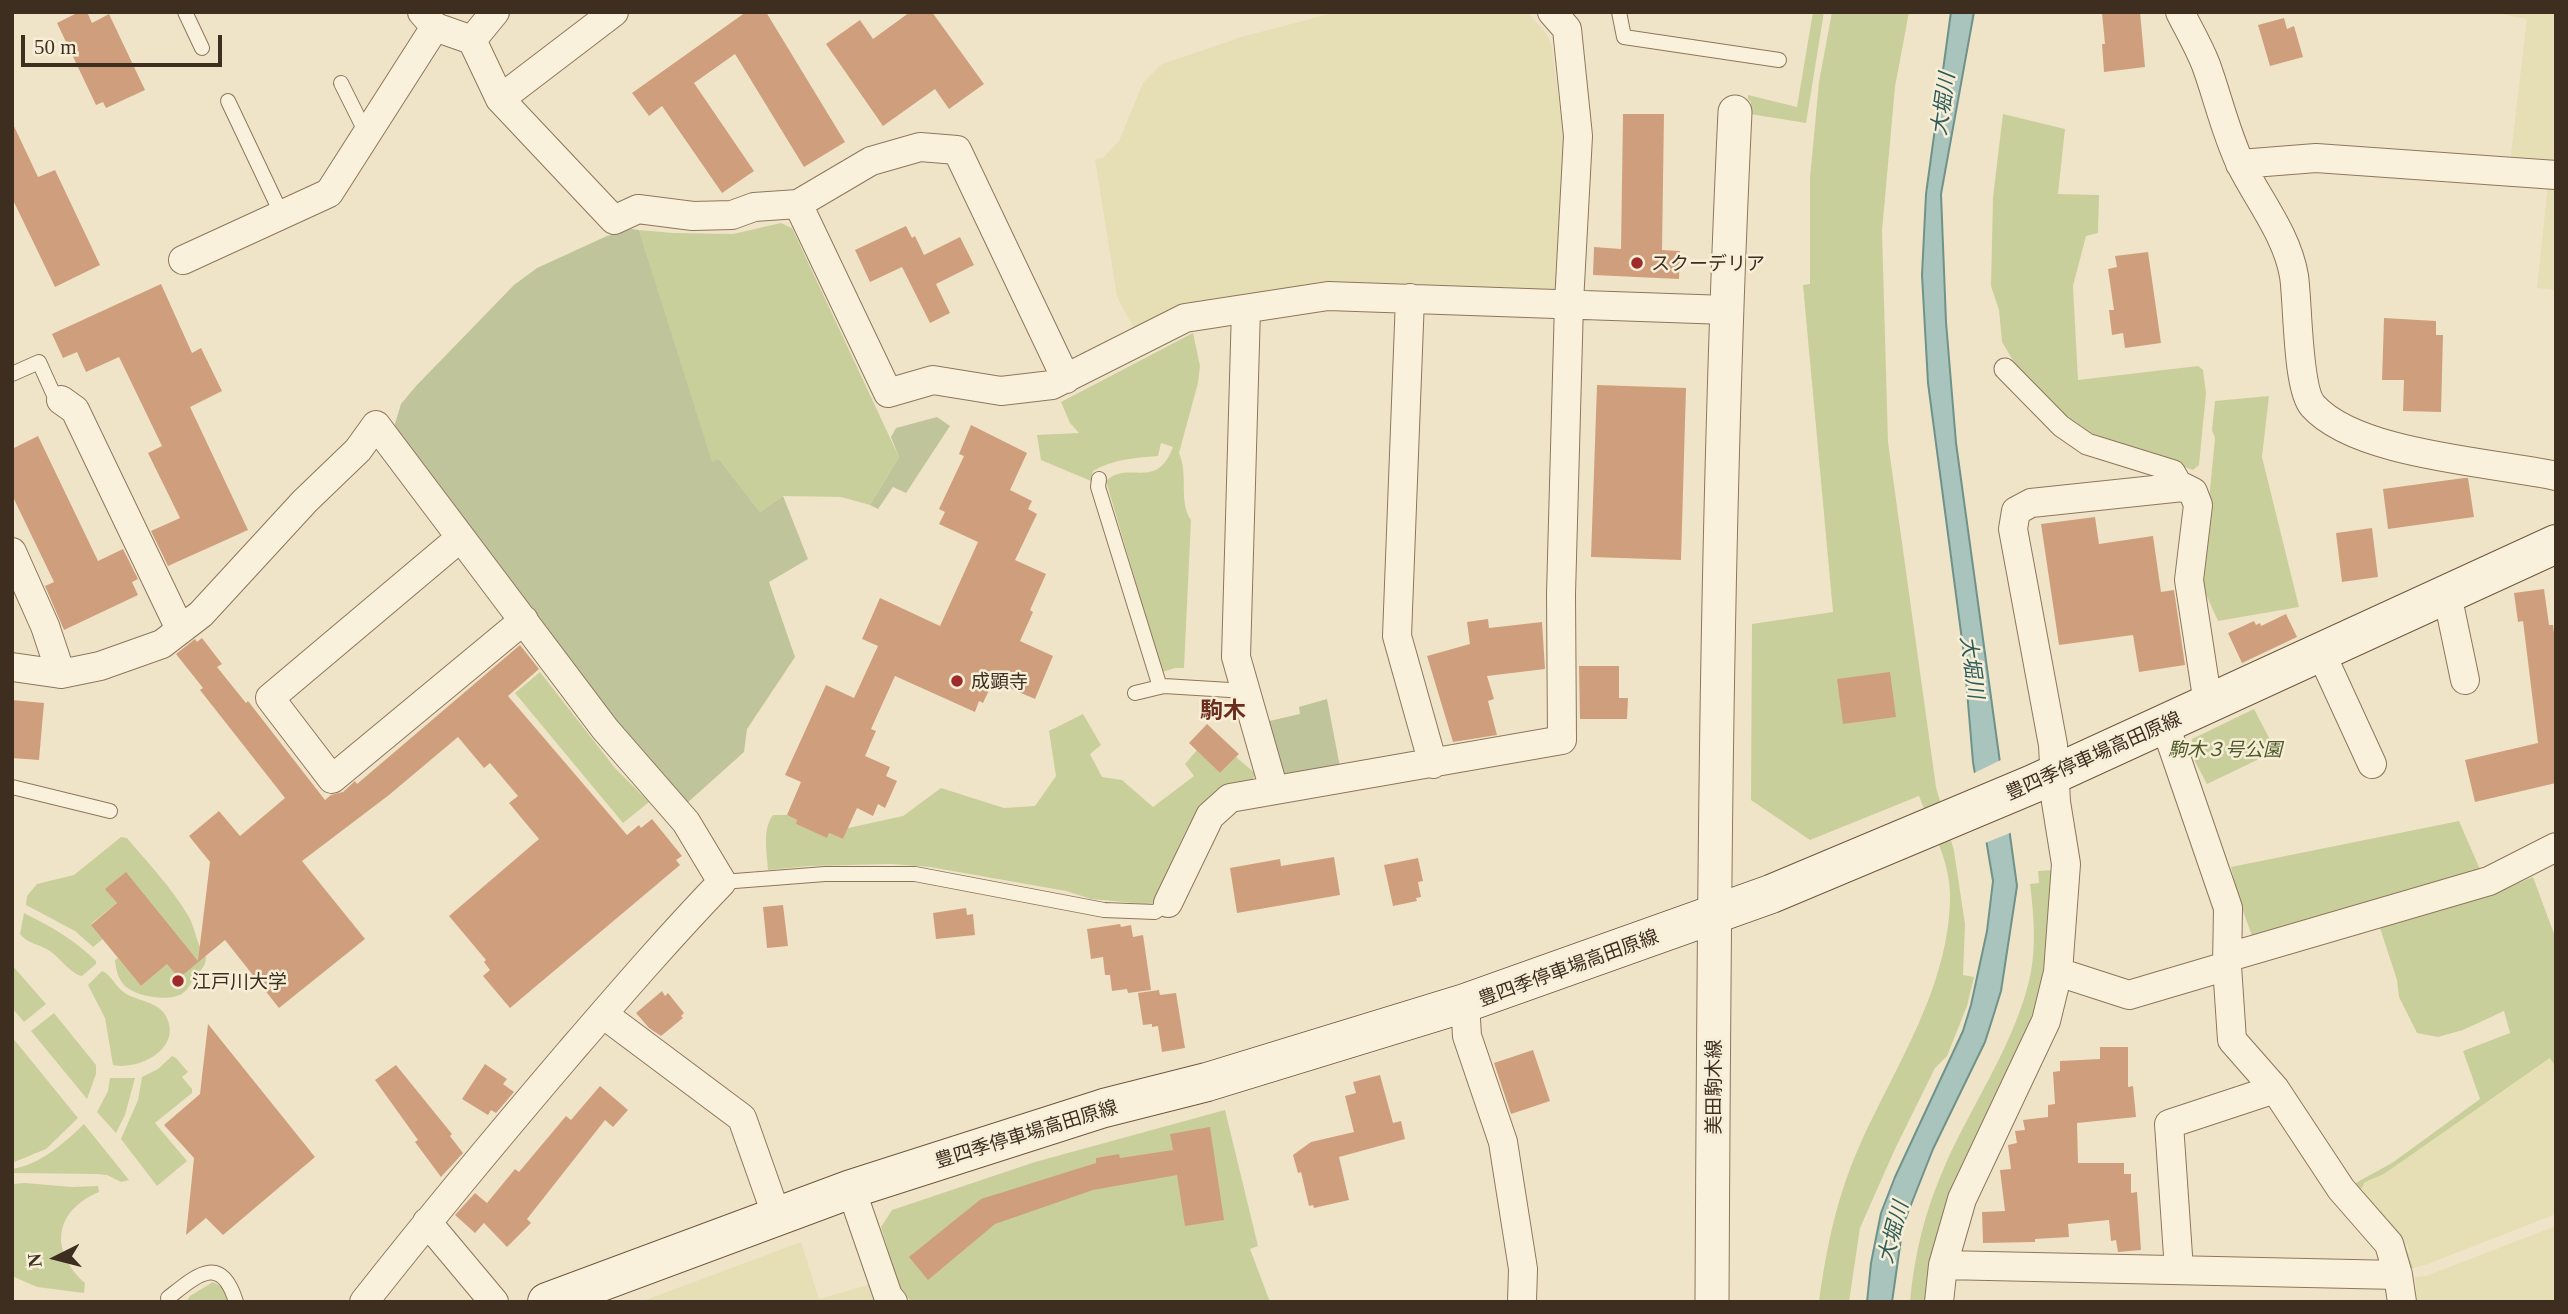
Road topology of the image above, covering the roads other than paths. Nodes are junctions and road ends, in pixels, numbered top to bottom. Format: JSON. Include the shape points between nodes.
{"nodes":[{"id":1,"x":185,"y":12,"type":"edge"},
{"id":2,"x":495,"y":12,"type":"edge"},
{"id":3,"x":614,"y":12,"type":"edge"},
{"id":4,"x":1552,"y":12,"type":"edge"},
{"id":5,"x":1619,"y":12,"type":"edge"},
{"id":6,"x":2180,"y":12,"type":"edge"},
{"id":7,"x":428,"y":20,"type":"edge"},
{"id":8,"x":472,"y":40,"type":"junction"},
{"id":9,"x":202,"y":48,"type":"dead end"},
{"id":10,"x":1779,"y":60,"type":"dead end"},
{"id":11,"x":341,"y":83,"type":"dead end"},
{"id":12,"x":500,"y":99,"type":"junction"},
{"id":13,"x":228,"y":101,"type":"dead end"},
{"id":14,"x":1735,"y":112,"type":"dead end"},
{"id":15,"x":367,"y":136,"type":"junction"},
{"id":16,"x":2240,"y":164,"type":"junction"},
{"id":17,"x":2556,"y":175,"type":"edge"},
{"id":18,"x":797,"y":204,"type":"junction"},
{"id":19,"x":282,"y":215,"type":"junction"},
{"id":20,"x":183,"y":260,"type":"dead end"},
{"id":21,"x":1410,"y":298,"type":"junction"},
{"id":22,"x":1569,"y":303,"type":"junction"},
{"id":23,"x":1246,"y":309,"type":"junction"},
{"id":24,"x":1726,"y":310,"type":"junction"},
{"id":25,"x":2006,"y":369,"type":"dead end"},
{"id":26,"x":12,"y":374,"type":"edge"},
{"id":27,"x":1066,"y":379,"type":"junction"},
{"id":28,"x":61,"y":400,"type":"joint"},
{"id":29,"x":2556,"y":476,"type":"edge"},
{"id":30,"x":1099,"y":479,"type":"dead end"},
{"id":31,"x":2183,"y":487,"type":"junction"},
{"id":32,"x":460,"y":538,"type":"junction"},
{"id":33,"x":2556,"y":544,"type":"edge"},
{"id":34,"x":12,"y":552,"type":"edge"},
{"id":35,"x":2447,"y":594,"type":"junction"},
{"id":36,"x":524,"y":620,"type":"junction"},
{"id":37,"x":180,"y":629,"type":"junction"},
{"id":38,"x":2321,"y":653,"type":"junction"},
{"id":39,"x":12,"y":667,"type":"edge"},
{"id":40,"x":61,"y":674,"type":"junction"},
{"id":41,"x":2465,"y":680,"type":"dead end"},
{"id":42,"x":1160,"y":687,"type":"junction"},
{"id":43,"x":1246,"y":691,"type":"junction"},
{"id":44,"x":1135,"y":693,"type":"dead end"},
{"id":45,"x":2208,"y":704,"type":"junction"},
{"id":46,"x":2164,"y":722,"type":"junction"},
{"id":47,"x":1433,"y":764,"type":"junction"},
{"id":48,"x":2372,"y":764,"type":"dead end"},
{"id":49,"x":2044,"y":780,"type":"junction"},
{"id":50,"x":12,"y":787,"type":"edge"},
{"id":51,"x":1274,"y":790,"type":"junction"},
{"id":52,"x":110,"y":811,"type":"dead end"},
{"id":53,"x":2556,"y":848,"type":"edge"},
{"id":54,"x":722,"y":882,"type":"junction"},
{"id":55,"x":1168,"y":903,"type":"joint"},
{"id":56,"x":1714,"y":915,"type":"junction"},
{"id":57,"x":2228,"y":962,"type":"junction"},
{"id":58,"x":2059,"y":972,"type":"junction"},
{"id":59,"x":1465,"y":1003,"type":"junction"},
{"id":60,"x":603,"y":1014,"type":"junction"},
{"id":61,"x":2275,"y":1089,"type":"junction"},
{"id":62,"x":851,"y":1189,"type":"junction"},
{"id":63,"x":777,"y":1217,"type":"junction"},
{"id":64,"x":427,"y":1222,"type":"junction"},
{"id":65,"x":1943,"y":1265,"type":"junction"},
{"id":66,"x":2179,"y":1270,"type":"junction"},
{"id":67,"x":2400,"y":1288,"type":"edge"},
{"id":68,"x":166,"y":1300,"type":"edge"},
{"id":69,"x":236,"y":1302,"type":"edge"},
{"id":70,"x":364,"y":1302,"type":"edge"},
{"id":71,"x":494,"y":1302,"type":"edge"},
{"id":72,"x":547,"y":1302,"type":"edge"},
{"id":73,"x":893,"y":1302,"type":"edge"},
{"id":74,"x":1522,"y":1302,"type":"edge"},
{"id":75,"x":1712,"y":1302,"type":"edge"},
{"id":76,"x":1939,"y":1302,"type":"edge"}],
"edges":[{"from":1,"to":9,"type":"lane"},
{"from":2,"to":8,"type":"street"},
{"from":3,"to":12,"type":"street"},
{"from":4,"to":22,"type":"street","via":[[1567,29],[1578,136]]},
{"from":5,"to":10,"type":"lane","via":[[1624,37]]},
{"from":6,"to":16,"type":"street","via":[[2204,62]]},
{"from":7,"to":8,"type":"street"},
{"from":7,"to":15,"type":"street"},
{"from":8,"to":12,"type":"street"},
{"from":11,"to":15,"type":"lane"},
{"from":12,"to":18,"type":"street","via":[[614,220],[638,209],[732,215],[754,207]]},
{"from":13,"to":19,"type":"lane"},
{"from":14,"to":24,"type":"street","name":"美田駒木線"},
{"from":15,"to":19,"type":"street","via":[[329,193]]},
{"from":16,"to":17,"type":"street","via":[[2316,158]]},
{"from":16,"to":29,"type":"street","via":[[2281,238],[2294,274],[2304,379],[2311,405],[2328,419],[2381,442]]},
{"from":18,"to":27,"type":"street","via":[[888,393],[933,380],[1001,391]]},
{"from":18,"to":27,"type":"street","via":[[872,161],[920,147],[957,150]]},
{"from":19,"to":20,"type":"street"},
{"from":21,"to":22,"type":"street"},
{"from":21,"to":23,"type":"street","via":[[1328,296]]},
{"from":21,"to":47,"type":"street","via":[[1397,636]]},
{"from":22,"to":24,"type":"street"},
{"from":22,"to":47,"type":"street","via":[[1562,740]]},
{"from":23,"to":27,"type":"street","via":[[1185,317]]},
{"from":23,"to":43,"type":"street","via":[[1236,657]]},
{"from":24,"to":56,"type":"street","name":"美田駒木線"},
{"from":25,"to":31,"type":"street","via":[[2062,426],[2087,444],[2174,471]]},
{"from":26,"to":28,"type":"lane","via":[[39,362]]},
{"from":28,"to":37,"type":"street","via":[[75,410]]},
{"from":30,"to":42,"type":"lane"},
{"from":31,"to":45,"type":"street","via":[[2193,492],[2198,505],[2189,580]]},
{"from":31,"to":49,"type":"street","via":[[2031,503],[2016,511],[2013,529],[2053,745]]},
{"from":32,"to":36,"type":"street"},
{"from":32,"to":36,"type":"street","via":[[270,698],[332,779]]},
{"from":32,"to":37,"type":"street","via":[[376,425],[358,450],[201,614]]},
{"from":33,"to":35,"type":"main road","name":"豊四季停車場高田原線"},
{"from":34,"to":40,"type":"street"},
{"from":35,"to":38,"type":"main road","name":"豊四季停車場高田原線"},
{"from":35,"to":41,"type":"street"},
{"from":36,"to":54,"type":"street","via":[[605,729],[686,822]]},
{"from":37,"to":40,"type":"street","via":[[162,644]]},
{"from":38,"to":45,"type":"main road","name":"豊四季停車場高田原線"},
{"from":38,"to":48,"type":"street"},
{"from":39,"to":40,"type":"street"},
{"from":42,"to":43,"type":"lane"},
{"from":42,"to":44,"type":"lane"},
{"from":43,"to":51,"type":"street"},
{"from":45,"to":46,"type":"main road","name":"豊四季停車場高田原線"},
{"from":46,"to":49,"type":"main road","name":"豊四季停車場高田原線"},
{"from":46,"to":57,"type":"street","via":[[2228,908]]},
{"from":47,"to":51,"type":"street"},
{"from":49,"to":56,"type":"main road","name":"豊四季停車場高田原線"},
{"from":49,"to":58,"type":"street","via":[[2066,864]]},
{"from":50,"to":52,"type":"lane"},
{"from":51,"to":55,"type":"street","via":[[1230,798],[1210,816]]},
{"from":53,"to":57,"type":"street","via":[[2489,881]]},
{"from":54,"to":55,"type":"lane","via":[[825,874],[915,874],[1104,910],[1155,912]]},
{"from":54,"to":60,"type":"street"},
{"from":56,"to":59,"type":"main road","name":"豊四季停車場高田原線"},
{"from":56,"to":75,"type":"street","name":"美田駒木線"},
{"from":57,"to":58,"type":"street","via":[[2129,995]]},
{"from":57,"to":61,"type":"street","via":[[2232,1040]]},
{"from":58,"to":65,"type":"street","via":[[2046,1021],[1962,1199]]},
{"from":59,"to":62,"type":"main road","name":"豊四季停車場高田原線","via":[[1207,1082],[1104,1108]]},
{"from":59,"to":74,"type":"street","via":[[1467,1036],[1503,1142],[1523,1269]]},
{"from":60,"to":63,"type":"street","via":[[742,1118]]},
{"from":60,"to":64,"type":"street"},
{"from":61,"to":66,"type":"street","via":[[2169,1124]]},
{"from":61,"to":67,"type":"street","via":[[2341,1189],[2389,1244]]},
{"from":62,"to":63,"type":"main road","name":"豊四季停車場高田原線"},
{"from":62,"to":73,"type":"street"},
{"from":63,"to":72,"type":"main road","name":"豊四季停車場高田原線"},
{"from":64,"to":70,"type":"street"},
{"from":64,"to":71,"type":"street"},
{"from":65,"to":66,"type":"street"},
{"from":65,"to":76,"type":"street"},
{"from":66,"to":67,"type":"street"},
{"from":68,"to":69,"type":"lane","via":[[209,1271],[224,1278]]}]}
